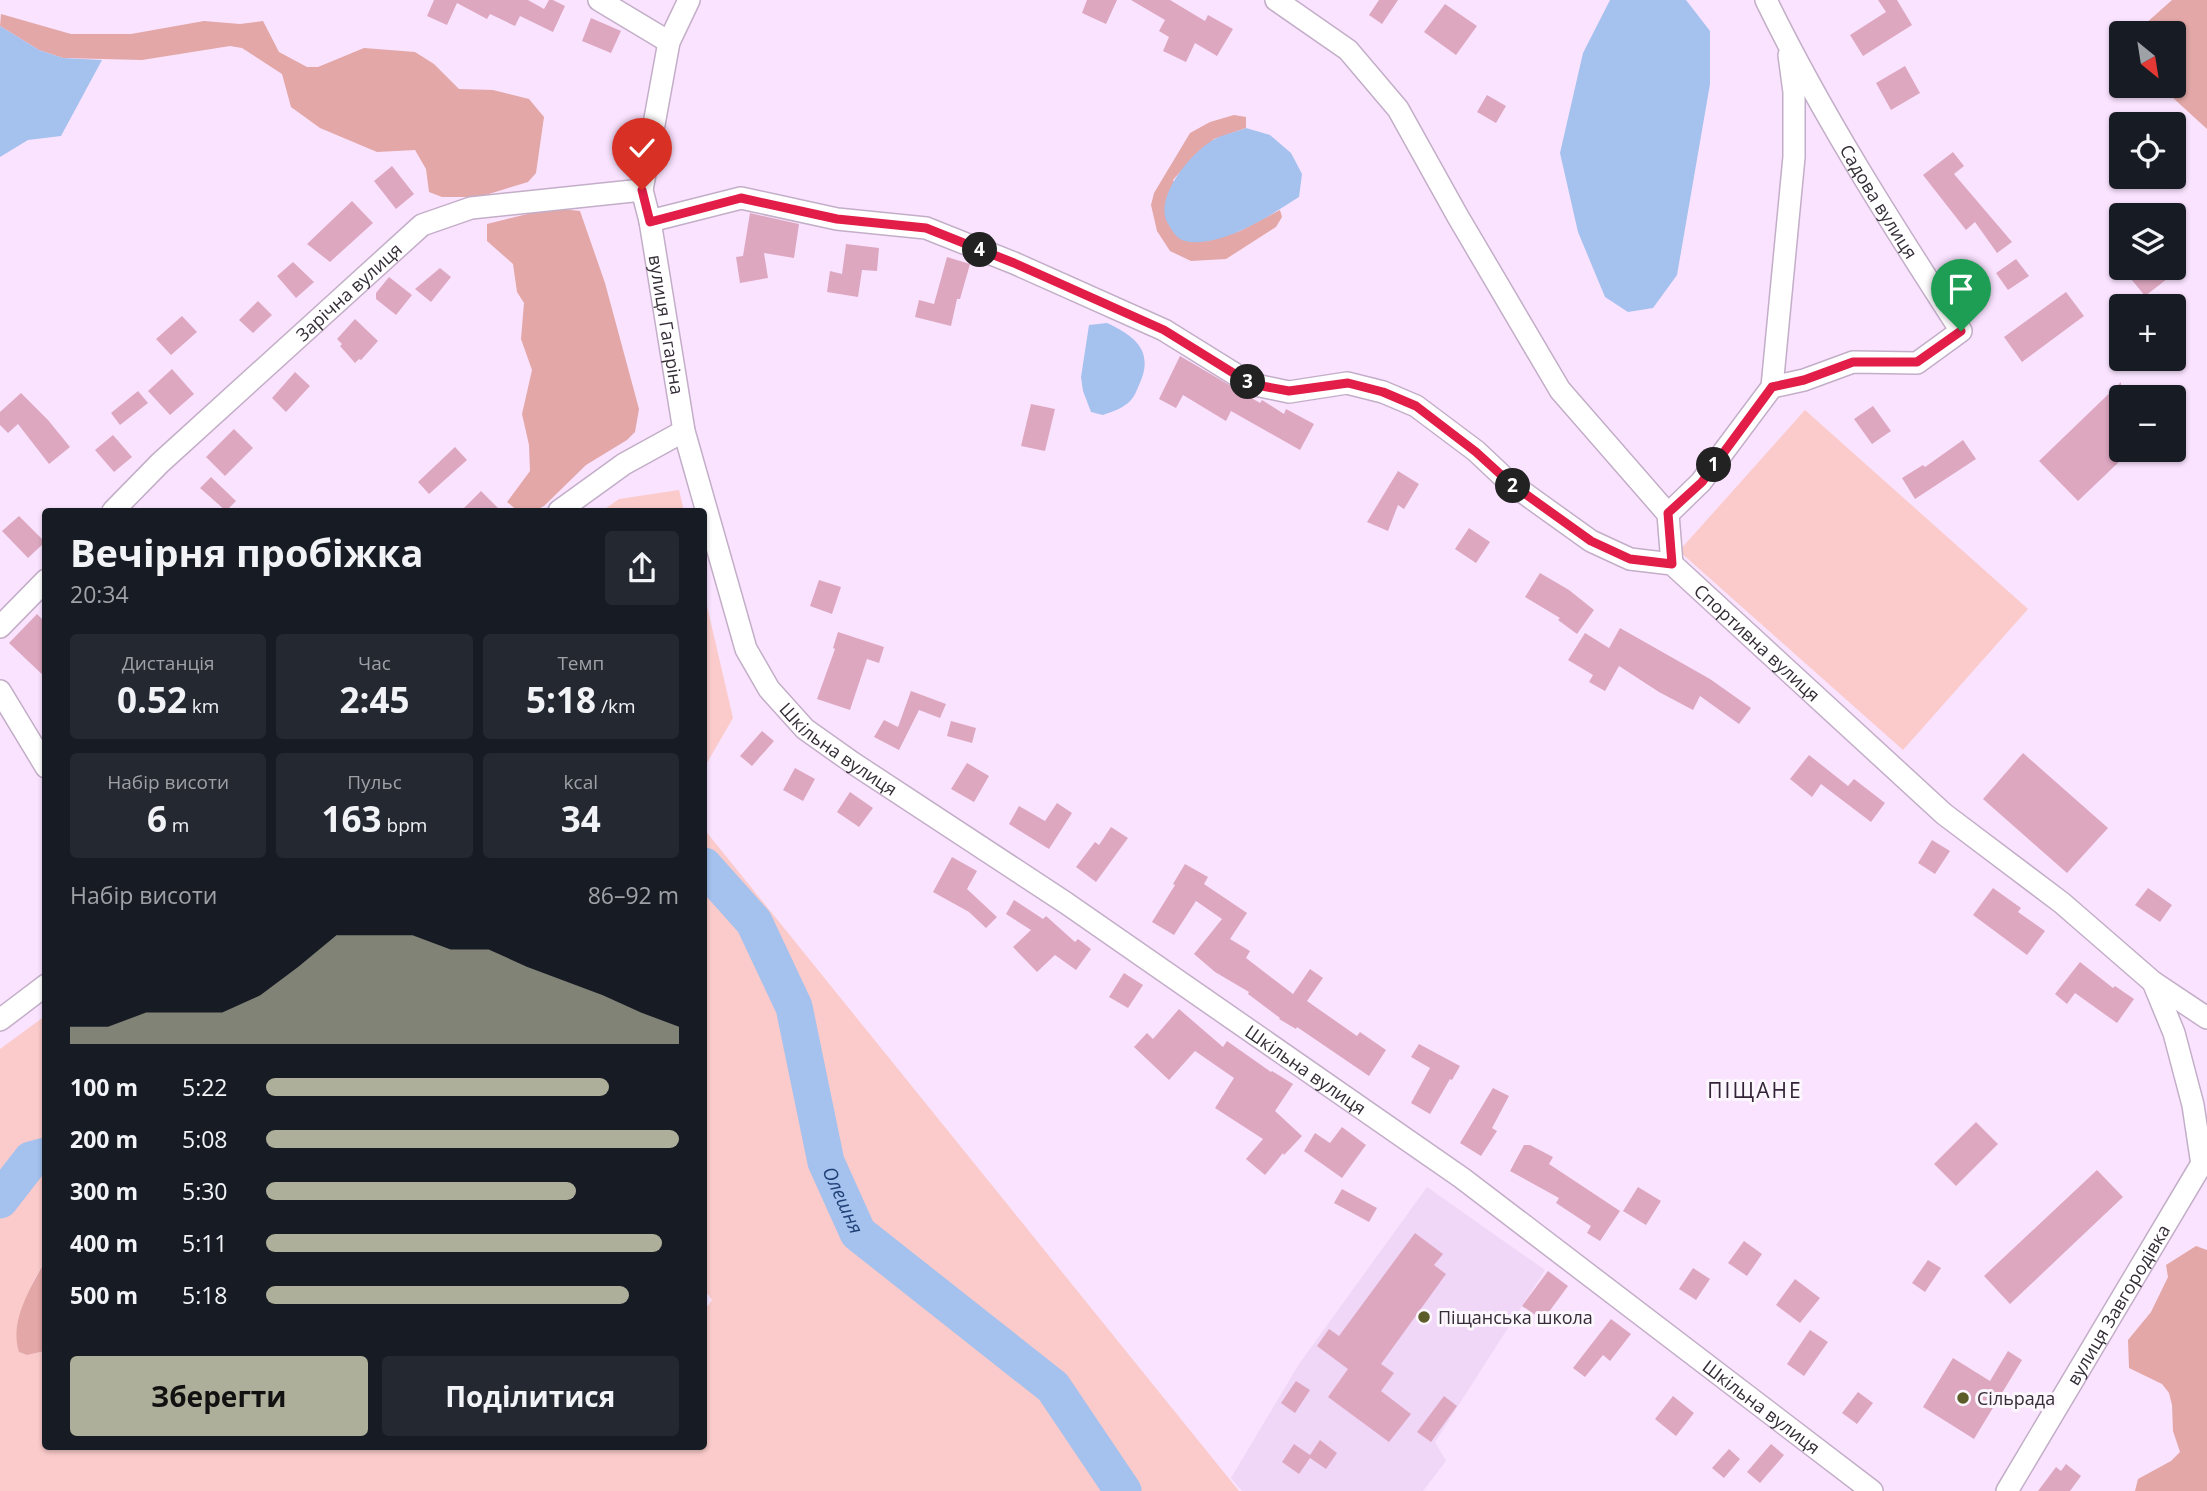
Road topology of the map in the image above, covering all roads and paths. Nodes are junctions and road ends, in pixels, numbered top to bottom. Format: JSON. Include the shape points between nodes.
{"nodes":[{"id":1,"x":599,"y":0,"type":"edge"},
{"id":2,"x":689,"y":0,"type":"edge"},
{"id":3,"x":1276,"y":0,"type":"edge"},
{"id":4,"x":1766,"y":0,"type":"edge"},
{"id":5,"x":669,"y":42,"type":"junction"},
{"id":6,"x":1788,"y":46,"type":"junction"},
{"id":7,"x":642,"y":190,"type":"junction"},
{"id":8,"x":650,"y":222,"type":"junction"},
{"id":9,"x":1772,"y":387,"type":"junction"},
{"id":10,"x":684,"y":431,"type":"junction"},
{"id":11,"x":116,"y":508,"type":"edge"},
{"id":12,"x":562,"y":508,"type":"edge"},
{"id":13,"x":706,"y":508,"type":"edge"},
{"id":14,"x":707,"y":512,"type":"edge"},
{"id":15,"x":1668,"y":513,"type":"junction"},
{"id":16,"x":1672,"y":564,"type":"junction"},
{"id":17,"x":42,"y":584,"type":"edge"},
{"id":18,"x":0,"y":627,"type":"edge"},
{"id":19,"x":746,"y":649,"type":"joint"},
{"id":20,"x":0,"y":691,"type":"edge"},
{"id":21,"x":42,"y":760,"type":"edge"},
{"id":22,"x":2153,"y":982,"type":"junction"},
{"id":23,"x":42,"y":988,"type":"edge"},
{"id":24,"x":2207,"y":1018,"type":"edge"},
{"id":25,"x":0,"y":1020,"type":"edge"},
{"id":26,"x":2204,"y":1160,"type":"edge"},
{"id":27,"x":1872,"y":1491,"type":"edge"},
{"id":28,"x":2007,"y":1491,"type":"edge"}],
"edges":[{"from":1,"to":5,"type":"street"},
{"from":2,"to":5,"type":"street","name":"вулиця Гагаріна"},
{"from":3,"to":15,"type":"street","via":[[1348,50],[1398,109],[1560,390]]},
{"from":4,"to":6,"type":"street","name":"Садова вулиця"},
{"from":5,"to":7,"type":"street","name":"вулиця Гагаріна"},
{"from":6,"to":9,"type":"street","via":[[1794,92],[1794,157]]},
{"from":6,"to":9,"type":"street","name":"Садова вулиця","via":[[1868,187],[1961,331],[1917,362],[1853,362]]},
{"from":7,"to":8,"type":"street","name":"вулиця Гагаріна"},
{"from":7,"to":11,"type":"street","name":"Зарічна вулиця","via":[[471,208],[422,225]]},
{"from":8,"to":10,"type":"street","name":"вулиця Гагаріна"},
{"from":8,"to":16,"type":"street","via":[[741,198],[837,219],[926,228],[1164,330],[1251,384],[1289,391],[1348,383],[1416,406],[1510,483],[1591,541],[1630,559]]},
{"from":9,"to":15,"type":"street","via":[[1702,482]]},
{"from":10,"to":12,"type":"street","via":[[624,464]]},
{"from":10,"to":13,"type":"street","name":"вулиця Гагаріна"},
{"from":14,"to":19,"type":"street","name":"вулиця Гагаріна"},
{"from":15,"to":16,"type":"street"},
{"from":16,"to":22,"type":"street","name":"Спортивна вулиця","via":[[1944,814],[2062,903]]},
{"from":17,"to":18,"type":"street"},
{"from":19,"to":27,"type":"street","name":"Шкільна вулиця","via":[[769,689],[805,729],[1066,903],[1461,1178]]},
{"from":20,"to":21,"type":"street"},
{"from":22,"to":24,"type":"street","name":"Спортивна вулиця"},
{"from":22,"to":26,"type":"street","via":[[2174,1033]]},
{"from":23,"to":25,"type":"street"},
{"from":26,"to":28,"type":"street","name":"вулиця Завгородівка"}]}
